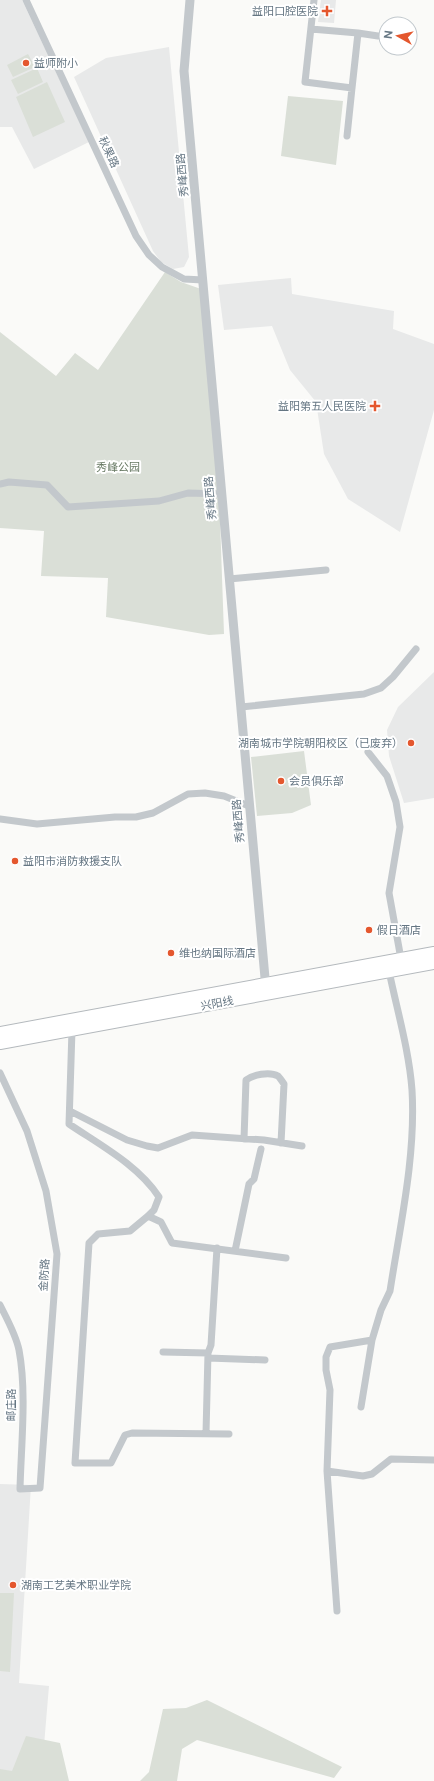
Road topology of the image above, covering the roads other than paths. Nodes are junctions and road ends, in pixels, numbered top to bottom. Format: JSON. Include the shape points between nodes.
{"nodes":[{"id":1,"x":26,"y":0,"type":"edge"},
{"id":2,"x":190,"y":0,"type":"edge"},
{"id":3,"x":314,"y":0,"type":"edge"},
{"id":4,"x":311,"y":29,"type":"junction"},
{"id":5,"x":358,"y":33,"type":"junction"},
{"id":6,"x":378,"y":36,"type":"dead end"},
{"id":7,"x":352,"y":88,"type":"junction"},
{"id":8,"x":347,"y":136,"type":"dead end"},
{"id":9,"x":203,"y":280,"type":"junction"},
{"id":10,"x":0,"y":484,"type":"edge"},
{"id":11,"x":222,"y":494,"type":"junction"},
{"id":12,"x":326,"y":570,"type":"dead end"},
{"id":13,"x":229,"y":579,"type":"junction"},
{"id":14,"x":416,"y":649,"type":"dead end"},
{"id":15,"x":240,"y":708,"type":"junction"},
{"id":16,"x":368,"y":752,"type":"dead end"},
{"id":17,"x":249,"y":806,"type":"junction"},
{"id":18,"x":0,"y":819,"type":"edge"},
{"id":19,"x":434,"y":952,"type":"edge"},
{"id":20,"x":401,"y":959,"type":"junction"},
{"id":21,"x":434,"y":963,"type":"edge"},
{"id":22,"x":389,"y":971,"type":"junction"},
{"id":23,"x":266,"y":989,"type":"junction"},
{"id":24,"x":72,"y":1030,"type":"junction"},
{"id":25,"x":0,"y":1033,"type":"edge"},
{"id":26,"x":0,"y":1043,"type":"edge"},
{"id":27,"x":0,"y":1073,"type":"edge"},
{"id":28,"x":70,"y":1111,"type":"junction"},
{"id":29,"x":244,"y":1139,"type":"junction"},
{"id":30,"x":281,"y":1143,"type":"junction"},
{"id":31,"x":302,"y":1146,"type":"dead end"},
{"id":32,"x":261,"y":1149,"type":"dead end"},
{"id":33,"x":148,"y":1216,"type":"junction"},
{"id":34,"x":218,"y":1248,"type":"junction"},
{"id":35,"x":235,"y":1251,"type":"junction"},
{"id":36,"x":286,"y":1258,"type":"dead end"},
{"id":37,"x":0,"y":1305,"type":"edge"},
{"id":38,"x":372,"y":1340,"type":"junction"},
{"id":39,"x":163,"y":1352,"type":"dead end"},
{"id":40,"x":208,"y":1356,"type":"junction"},
{"id":41,"x":265,"y":1360,"type":"dead end"},
{"id":42,"x":360,"y":1407,"type":"dead end"},
{"id":43,"x":206,"y":1433,"type":"junction"},
{"id":44,"x":229,"y":1434,"type":"dead end"},
{"id":45,"x":434,"y":1460,"type":"edge"},
{"id":46,"x":327,"y":1471,"type":"junction"},
{"id":47,"x":40,"y":1488,"type":"joint"},
{"id":48,"x":337,"y":1611,"type":"dead end"}],
"edges":[{"from":1,"to":9,"type":"street","name":"秋果路","via":[[136,236],[149,255],[162,267],[184,279]]},
{"from":2,"to":9,"type":"street","name":"秀峰西路","via":[[184,71]]},
{"from":3,"to":4,"type":"street"},
{"from":4,"to":5,"type":"street"},
{"from":4,"to":7,"type":"street","via":[[305,82]]},
{"from":5,"to":6,"type":"street"},
{"from":5,"to":7,"type":"street"},
{"from":7,"to":8,"type":"street"},
{"from":9,"to":11,"type":"street","name":"秀峰西路"},
{"from":10,"to":11,"type":"street","via":[[9,482],[47,485],[68,507],[159,501],[188,493]]},
{"from":11,"to":13,"type":"street","name":"秀峰西路"},
{"from":12,"to":13,"type":"street"},
{"from":13,"to":15,"type":"street","name":"秀峰西路"},
{"from":14,"to":15,"type":"street","via":[[381,688],[364,694]]},
{"from":15,"to":17,"type":"street","name":"秀峰西路"},
{"from":16,"to":20,"type":"street","via":[[387,776],[396,802],[400,827],[389,893]]},
{"from":17,"to":18,"type":"street","via":[[224,796],[205,793],[188,794],[153,813],[136,818],[115,817],[37,824]]},
{"from":17,"to":23,"type":"street","name":"秀峰西路"},
{"from":19,"to":20,"type":"highway","name":"兴阳线"},
{"from":20,"to":23,"type":"highway","name":"兴阳线"},
{"from":21,"to":22,"type":"highway","name":"兴阳线"},
{"from":22,"to":23,"type":"highway","name":"兴阳线"},
{"from":22,"to":38,"type":"street","via":[[412,1089],[413,1137],[390,1292],[381,1310]]},
{"from":23,"to":24,"type":"highway","name":"兴阳线"},
{"from":23,"to":25,"type":"highway","name":"兴阳线"},
{"from":24,"to":26,"type":"highway","name":"兴阳线"},
{"from":24,"to":28,"type":"street"},
{"from":27,"to":47,"type":"street","name":"金防路","via":[[30,1138],[46,1191],[57,1254]]},
{"from":28,"to":29,"type":"street","via":[[127,1140],[158,1148],[192,1134]]},
{"from":28,"to":33,"type":"street","via":[[69,1124],[130,1167],[153,1188],[159,1197],[154,1210]]},
{"from":29,"to":30,"type":"street"},
{"from":29,"to":30,"type":"street","via":[[246,1080],[252,1075],[273,1074],[284,1084]]},
{"from":30,"to":31,"type":"street"},
{"from":32,"to":35,"type":"street","via":[[254,1178],[249,1184]]},
{"from":33,"to":34,"type":"street","via":[[162,1222],[172,1243]]},
{"from":33,"to":43,"type":"street","via":[[130,1230],[98,1234],[89,1243],[75,1463],[111,1463],[126,1435],[132,1432]]},
{"from":34,"to":35,"type":"street"},
{"from":34,"to":40,"type":"street"},
{"from":35,"to":36,"type":"street"},
{"from":37,"to":47,"type":"street","name":"邮庄路","via":[[19,1350],[22,1382],[20,1489]]},
{"from":38,"to":42,"type":"street"},
{"from":38,"to":46,"type":"street","via":[[330,1347],[326,1357],[330,1390]]},
{"from":39,"to":40,"type":"street"},
{"from":40,"to":41,"type":"street"},
{"from":40,"to":43,"type":"street"},
{"from":43,"to":44,"type":"street"},
{"from":45,"to":46,"type":"street","via":[[392,1459],[372,1474],[363,1476]]},
{"from":46,"to":48,"type":"street"}]}
